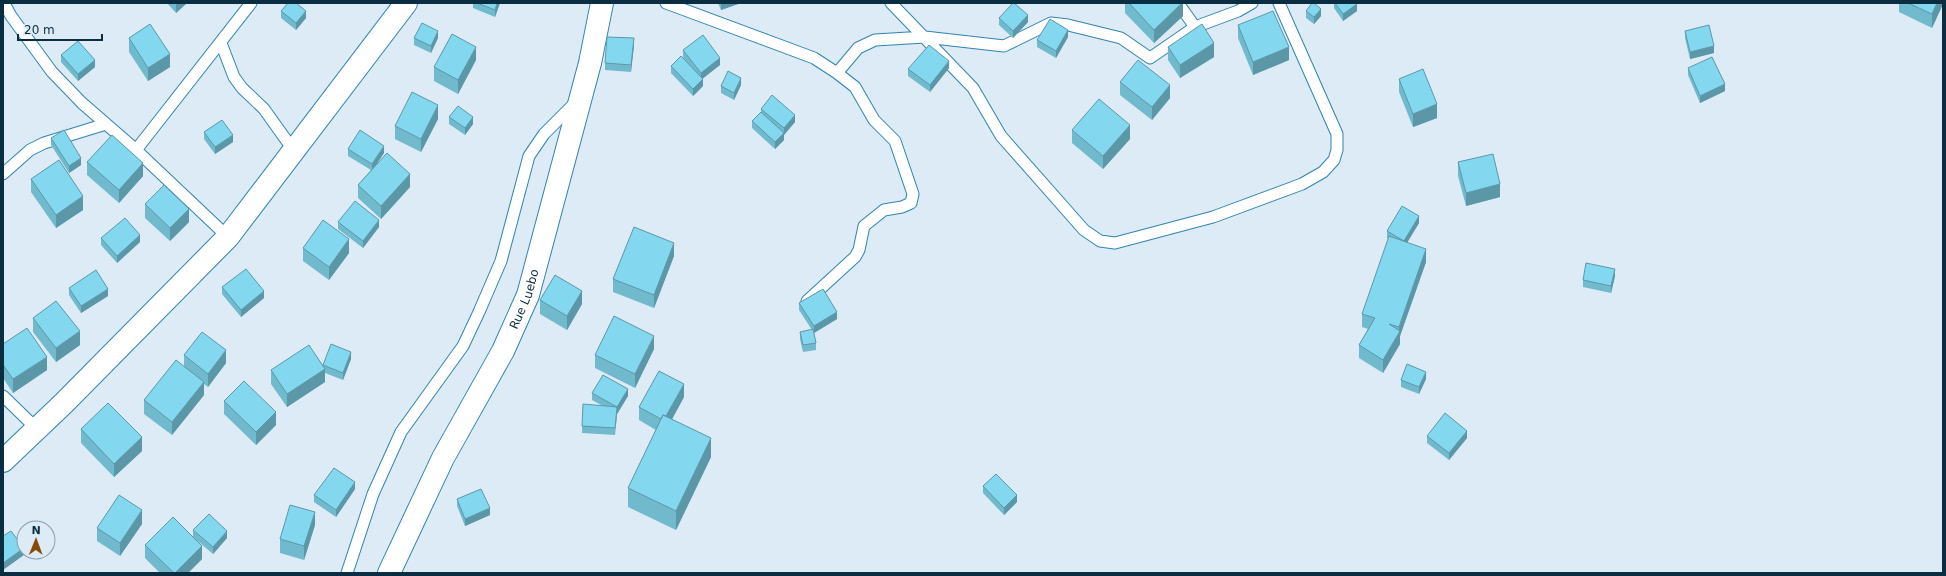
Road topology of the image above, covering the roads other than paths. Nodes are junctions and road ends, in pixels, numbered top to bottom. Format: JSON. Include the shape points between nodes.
{"nodes":[{"id":1,"x":4,"y":3,"type":"edge"},
{"id":2,"x":251,"y":3,"type":"edge"},
{"id":3,"x":406,"y":3,"type":"edge"},
{"id":4,"x":602,"y":3,"type":"edge"},
{"id":5,"x":666,"y":3,"type":"edge"},
{"id":6,"x":891,"y":3,"type":"edge"},
{"id":7,"x":1178,"y":3,"type":"edge"},
{"id":8,"x":1252,"y":3,"type":"edge"},
{"id":9,"x":1279,"y":3,"type":"edge"},
{"id":10,"x":1195,"y":27,"type":"junction"},
{"id":11,"x":925,"y":37,"type":"junction"},
{"id":12,"x":221,"y":43,"type":"junction"},
{"id":13,"x":837,"y":73,"type":"junction"},
{"id":14,"x":580,"y":98,"type":"junction"},
{"id":15,"x":106,"y":124,"type":"junction"},
{"id":16,"x":136,"y":150,"type":"junction"},
{"id":17,"x":294,"y":151,"type":"junction"},
{"id":18,"x":3,"y":174,"type":"edge"},
{"id":19,"x":228,"y":237,"type":"junction"},
{"id":20,"x":807,"y":301,"type":"edge"},
{"id":21,"x":3,"y":396,"type":"edge"},
{"id":22,"x":37,"y":429,"type":"junction"},
{"id":23,"x":3,"y":461,"type":"edge"},
{"id":24,"x":347,"y":573,"type":"edge"},
{"id":25,"x":389,"y":573,"type":"edge"}],
"edges":[{"from":1,"to":15,"type":"lane","via":[[52,72]]},
{"from":2,"to":12,"type":"lane"},
{"from":3,"to":17,"type":"street"},
{"from":4,"to":14,"type":"street","name":"Rue Luebo"},
{"from":5,"to":13,"type":"lane","via":[[814,58]]},
{"from":6,"to":11,"type":"lane"},
{"from":7,"to":10,"type":"lane"},
{"from":8,"to":10,"type":"lane"},
{"from":9,"to":11,"type":"lane","via":[[1337,134],[1334,160],[1323,172],[1302,184],[1213,217],[1115,243],[1100,241],[1084,230],[1001,136],[973,88]]},
{"from":10,"to":11,"type":"lane","via":[[1150,58],[1121,38],[1051,23],[1004,46]]},
{"from":11,"to":13,"type":"lane","via":[[875,40],[858,48]]},
{"from":12,"to":16,"type":"lane"},
{"from":12,"to":17,"type":"lane","via":[[234,77],[264,109]]},
{"from":13,"to":20,"type":"lane","via":[[855,87],[874,120],[895,141],[913,200],[902,207],[884,210],[864,226],[855,257]]},
{"from":14,"to":24,"type":"lane","via":[[544,134],[529,156],[501,261],[482,305],[463,346],[401,432],[373,494]]},
{"from":14,"to":25,"type":"street","name":"Rue Luebo","via":[[528,295],[503,351],[443,458]]},
{"from":15,"to":16,"type":"lane"},
{"from":15,"to":18,"type":"lane","via":[[44,143],[30,150]]},
{"from":16,"to":19,"type":"lane"},
{"from":17,"to":19,"type":"street"},
{"from":19,"to":22,"type":"street"},
{"from":21,"to":22,"type":"lane"},
{"from":22,"to":23,"type":"street"}]}
